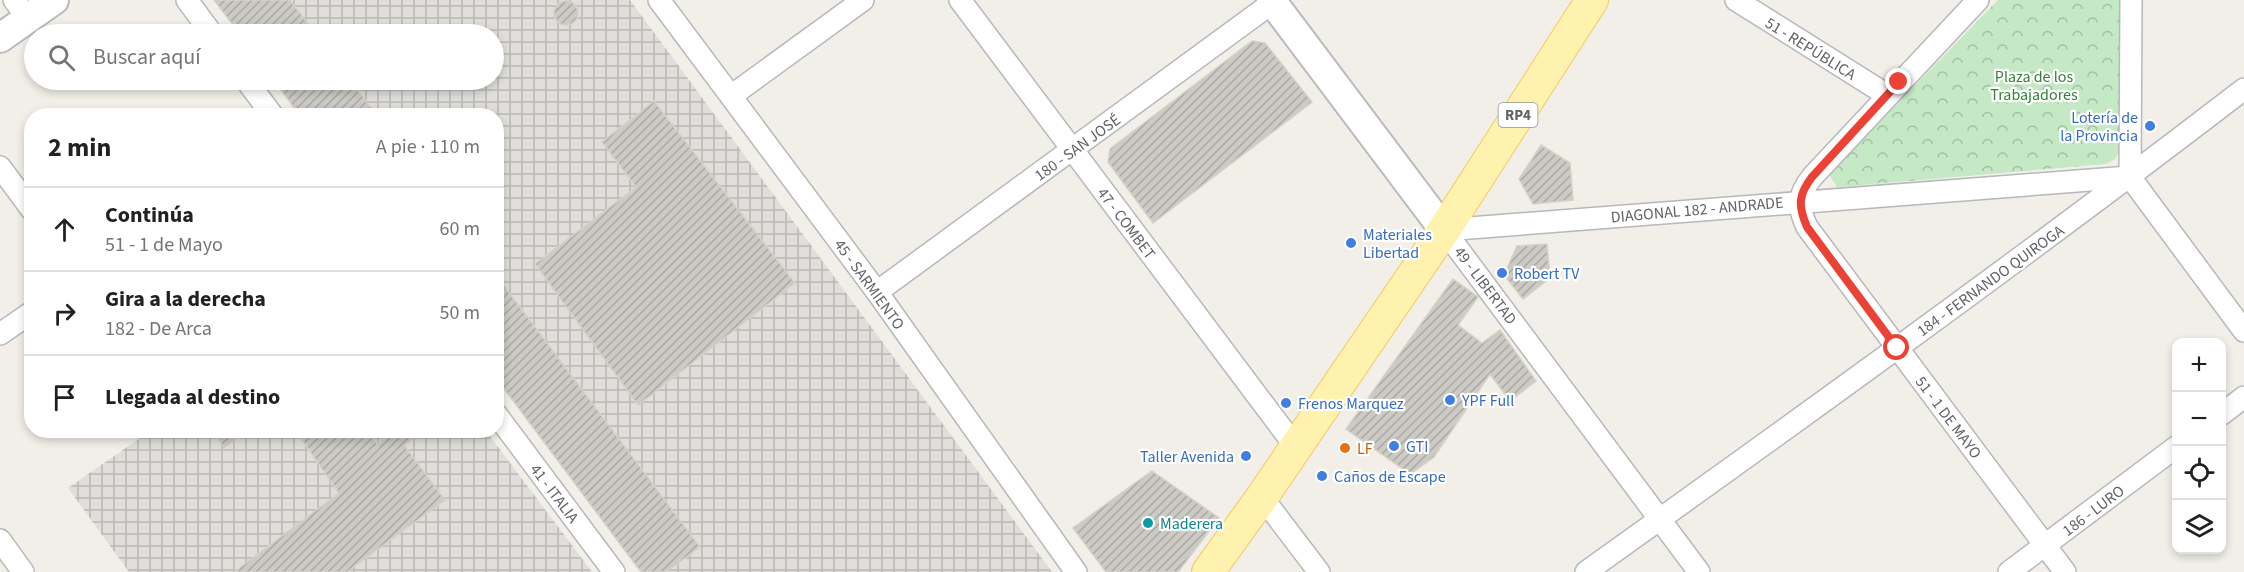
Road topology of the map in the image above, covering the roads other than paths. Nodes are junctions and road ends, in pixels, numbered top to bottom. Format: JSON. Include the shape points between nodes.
{"nodes":[{"id":1,"x":54,"y":0,"type":"edge"},
{"id":2,"x":187,"y":0,"type":"edge"},
{"id":3,"x":659,"y":0,"type":"edge"},
{"id":4,"x":863,"y":0,"type":"edge"},
{"id":5,"x":960,"y":0,"type":"edge"},
{"id":6,"x":1592,"y":0,"type":"edge"},
{"id":7,"x":1736,"y":0,"type":"edge"},
{"id":8,"x":1978,"y":0,"type":"edge"},
{"id":9,"x":2131,"y":0,"type":"edge"},
{"id":10,"x":1273,"y":1,"type":"edge"},
{"id":11,"x":21,"y":9,"type":"edge"},
{"id":12,"x":205,"y":24,"type":"edge"},
{"id":13,"x":0,"y":38,"type":"edge"},
{"id":14,"x":2244,"y":89,"type":"edge"},
{"id":15,"x":254,"y":90,"type":"edge"},
{"id":16,"x":1887,"y":95,"type":"junction"},
{"id":17,"x":731,"y":96,"type":"junction"},
{"id":18,"x":267,"y":108,"type":"edge"},
{"id":19,"x":1073,"y":150,"type":"junction"},
{"id":20,"x":0,"y":167,"type":"edge"},
{"id":21,"x":2130,"y":177,"type":"junction"},
{"id":22,"x":24,"y":199,"type":"edge"},
{"id":23,"x":1800,"y":201,"type":"junction"},
{"id":24,"x":1444,"y":230,"type":"junction"},
{"id":25,"x":877,"y":292,"type":"junction"},
{"id":26,"x":24,"y":318,"type":"edge"},
{"id":27,"x":2244,"y":331,"type":"edge"},
{"id":28,"x":0,"y":334,"type":"edge"},
{"id":29,"x":1897,"y":348,"type":"junction"},
{"id":30,"x":2244,"y":397,"type":"edge"},
{"id":31,"x":2226,"y":411,"type":"edge"},
{"id":32,"x":504,"y":425,"type":"edge"},
{"id":33,"x":1295,"y":446,"type":"junction"},
{"id":34,"x":2172,"y":450,"type":"edge"},
{"id":35,"x":1262,"y":497,"type":"junction"},
{"id":36,"x":1659,"y":520,"type":"junction"},
{"id":37,"x":0,"y":540,"type":"edge"},
{"id":38,"x":2046,"y":545,"type":"junction"},
{"id":39,"x":23,"y":572,"type":"edge"},
{"id":40,"x":614,"y":572,"type":"edge"},
{"id":41,"x":1076,"y":572,"type":"edge"},
{"id":42,"x":1208,"y":572,"type":"edge"},
{"id":43,"x":1319,"y":572,"type":"edge"},
{"id":44,"x":1586,"y":572,"type":"edge"},
{"id":45,"x":1699,"y":572,"type":"edge"},
{"id":46,"x":2009,"y":572,"type":"edge"},
{"id":47,"x":2065,"y":572,"type":"edge"}],
"edges":[{"from":1,"to":11,"type":"street"},
{"from":2,"to":12,"type":"street"},
{"from":3,"to":17,"type":"street","name":"45 - SARMIENTO"},
{"from":4,"to":17,"type":"street"},
{"from":5,"to":19,"type":"street","name":"47 - COMBET"},
{"from":6,"to":24,"type":"main road","number":"RP4"},
{"from":7,"to":16,"type":"street","name":"51 - REPÚBLICA"},
{"from":8,"to":16,"type":"street"},
{"from":9,"to":21,"type":"street"},
{"from":10,"to":19,"type":"street","name":"180 - SAN JOSÉ"},
{"from":10,"to":24,"type":"street","name":"49 - LIBERTAD"},
{"from":11,"to":13,"type":"street"},
{"from":14,"to":21,"type":"street","name":"184 - FERNANDO QUIROGA"},
{"from":15,"to":18,"type":"street"},
{"from":16,"to":23,"type":"street","via":[[1812,177]]},
{"from":17,"to":25,"type":"street","name":"45 - SARMIENTO"},
{"from":19,"to":25,"type":"street","name":"180 - SAN JOSÉ"},
{"from":19,"to":33,"type":"street","name":"47 - COMBET"},
{"from":20,"to":22,"type":"street"},
{"from":21,"to":23,"type":"street","name":"DIAGONAL 182 - ANDRADE"},
{"from":21,"to":27,"type":"street"},
{"from":21,"to":29,"type":"street","name":"184 - FERNANDO QUIROGA"},
{"from":23,"to":24,"type":"street","name":"DIAGONAL 182 - ANDRADE"},
{"from":23,"to":29,"type":"street","name":"51 - 1 DE MAYO","via":[[1807,227]]},
{"from":24,"to":33,"type":"main road","number":"RP4"},
{"from":24,"to":36,"type":"street","name":"49 - LIBERTAD"},
{"from":25,"to":41,"type":"street","name":"45 - SARMIENTO"},
{"from":26,"to":28,"type":"street"},
{"from":29,"to":36,"type":"street","name":"184 - FERNANDO QUIROGA"},
{"from":29,"to":38,"type":"street","name":"51 - 1 DE MAYO"},
{"from":30,"to":31,"type":"street"},
{"from":32,"to":40,"type":"street","name":"41 - ITALIA"},
{"from":33,"to":35,"type":"main road","number":"RP4"},
{"from":34,"to":38,"type":"street","name":"186 - LURO"},
{"from":35,"to":42,"type":"main road","number":"RP4"},
{"from":35,"to":43,"type":"street"},
{"from":36,"to":44,"type":"street","name":"184 - FERNANDO QUIROGA"},
{"from":36,"to":45,"type":"street","name":"49 - LIBERTAD"},
{"from":37,"to":39,"type":"street"},
{"from":38,"to":46,"type":"street","name":"186 - LURO"},
{"from":38,"to":47,"type":"street","name":"51 - 1 DE MAYO"}]}
